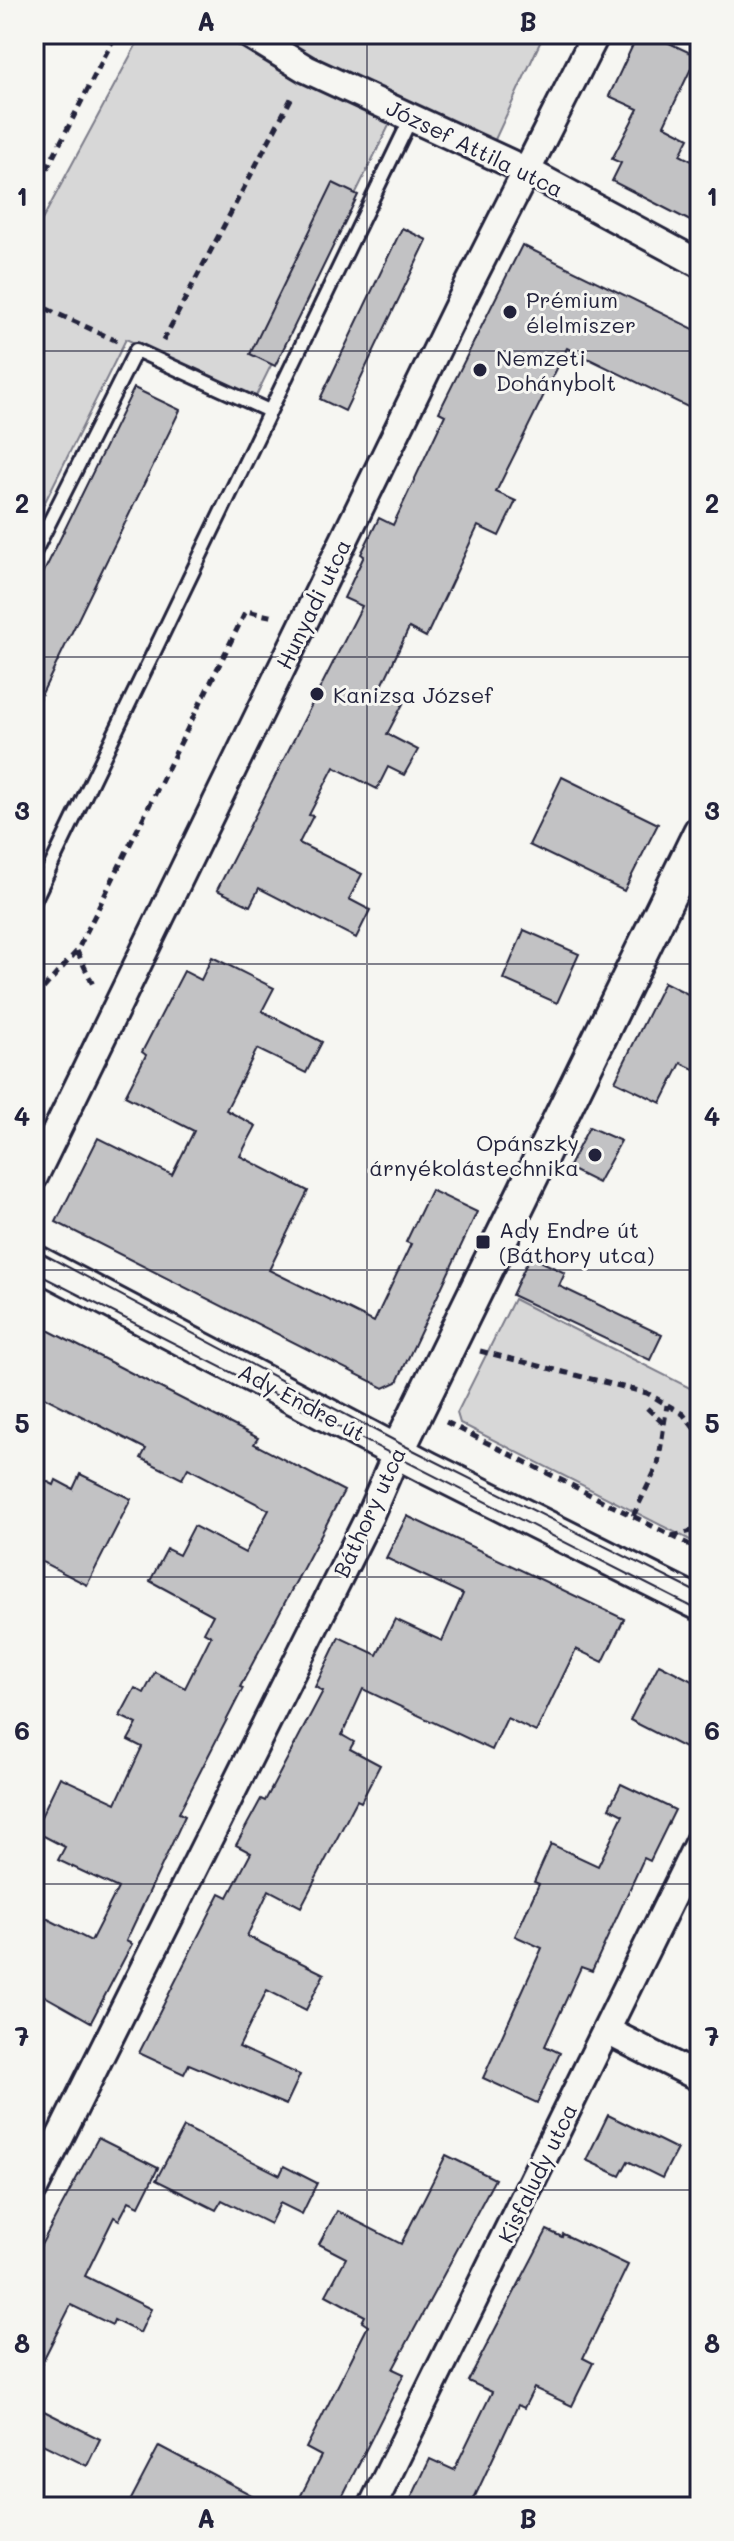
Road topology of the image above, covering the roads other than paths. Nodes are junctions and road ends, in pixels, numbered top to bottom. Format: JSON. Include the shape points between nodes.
{"nodes":[{"id":1,"x":248,"y":34,"type":"edge"},
{"id":2,"x":596,"y":34,"type":"edge"},
{"id":3,"x":412,"y":116,"type":"junction"},
{"id":4,"x":529,"y":172,"type":"junction"},
{"id":5,"x":700,"y":264,"type":"edge"},
{"id":6,"x":269,"y":411,"type":"junction"},
{"id":7,"x":34,"y":553,"type":"edge"},
{"id":8,"x":700,"y":832,"type":"edge"},
{"id":9,"x":34,"y":901,"type":"edge"},
{"id":10,"x":34,"y":1177,"type":"edge"},
{"id":11,"x":34,"y":1261,"type":"edge"},
{"id":12,"x":397,"y":1452,"type":"junction"},
{"id":13,"x":700,"y":1604,"type":"edge"},
{"id":14,"x":700,"y":1839,"type":"edge"},
{"id":15,"x":607,"y":2031,"type":"junction"},
{"id":16,"x":700,"y":2078,"type":"edge"},
{"id":17,"x":34,"y":2189,"type":"edge"},
{"id":18,"x":372,"y":2507,"type":"edge"}],
"edges":[{"from":1,"to":3,"type":"street","name":"József Attila utca","via":[[306,69]]},
{"from":2,"to":4,"type":"street","name":"Hunyadi utca"},
{"from":3,"to":4,"type":"street","name":"József Attila utca"},
{"from":3,"to":6,"type":"lane"},
{"from":4,"to":5,"type":"street","name":"József Attila utca"},
{"from":4,"to":10,"type":"street","name":"Hunyadi utca","via":[[457,308]]},
{"from":6,"to":7,"type":"lane","via":[[136,350]]},
{"from":6,"to":9,"type":"lane"},
{"from":8,"to":12,"type":"street","name":"Báthory utca"},
{"from":11,"to":12,"type":"street","name":"Ady Endre út"},
{"from":12,"to":13,"type":"street","name":"Ady Endre út"},
{"from":12,"to":17,"type":"street","name":"Báthory utca"},
{"from":14,"to":15,"type":"street","name":"Kisfaludy utca"},
{"from":15,"to":16,"type":"street"},
{"from":15,"to":18,"type":"street","name":"Kisfaludy utca"}]}
